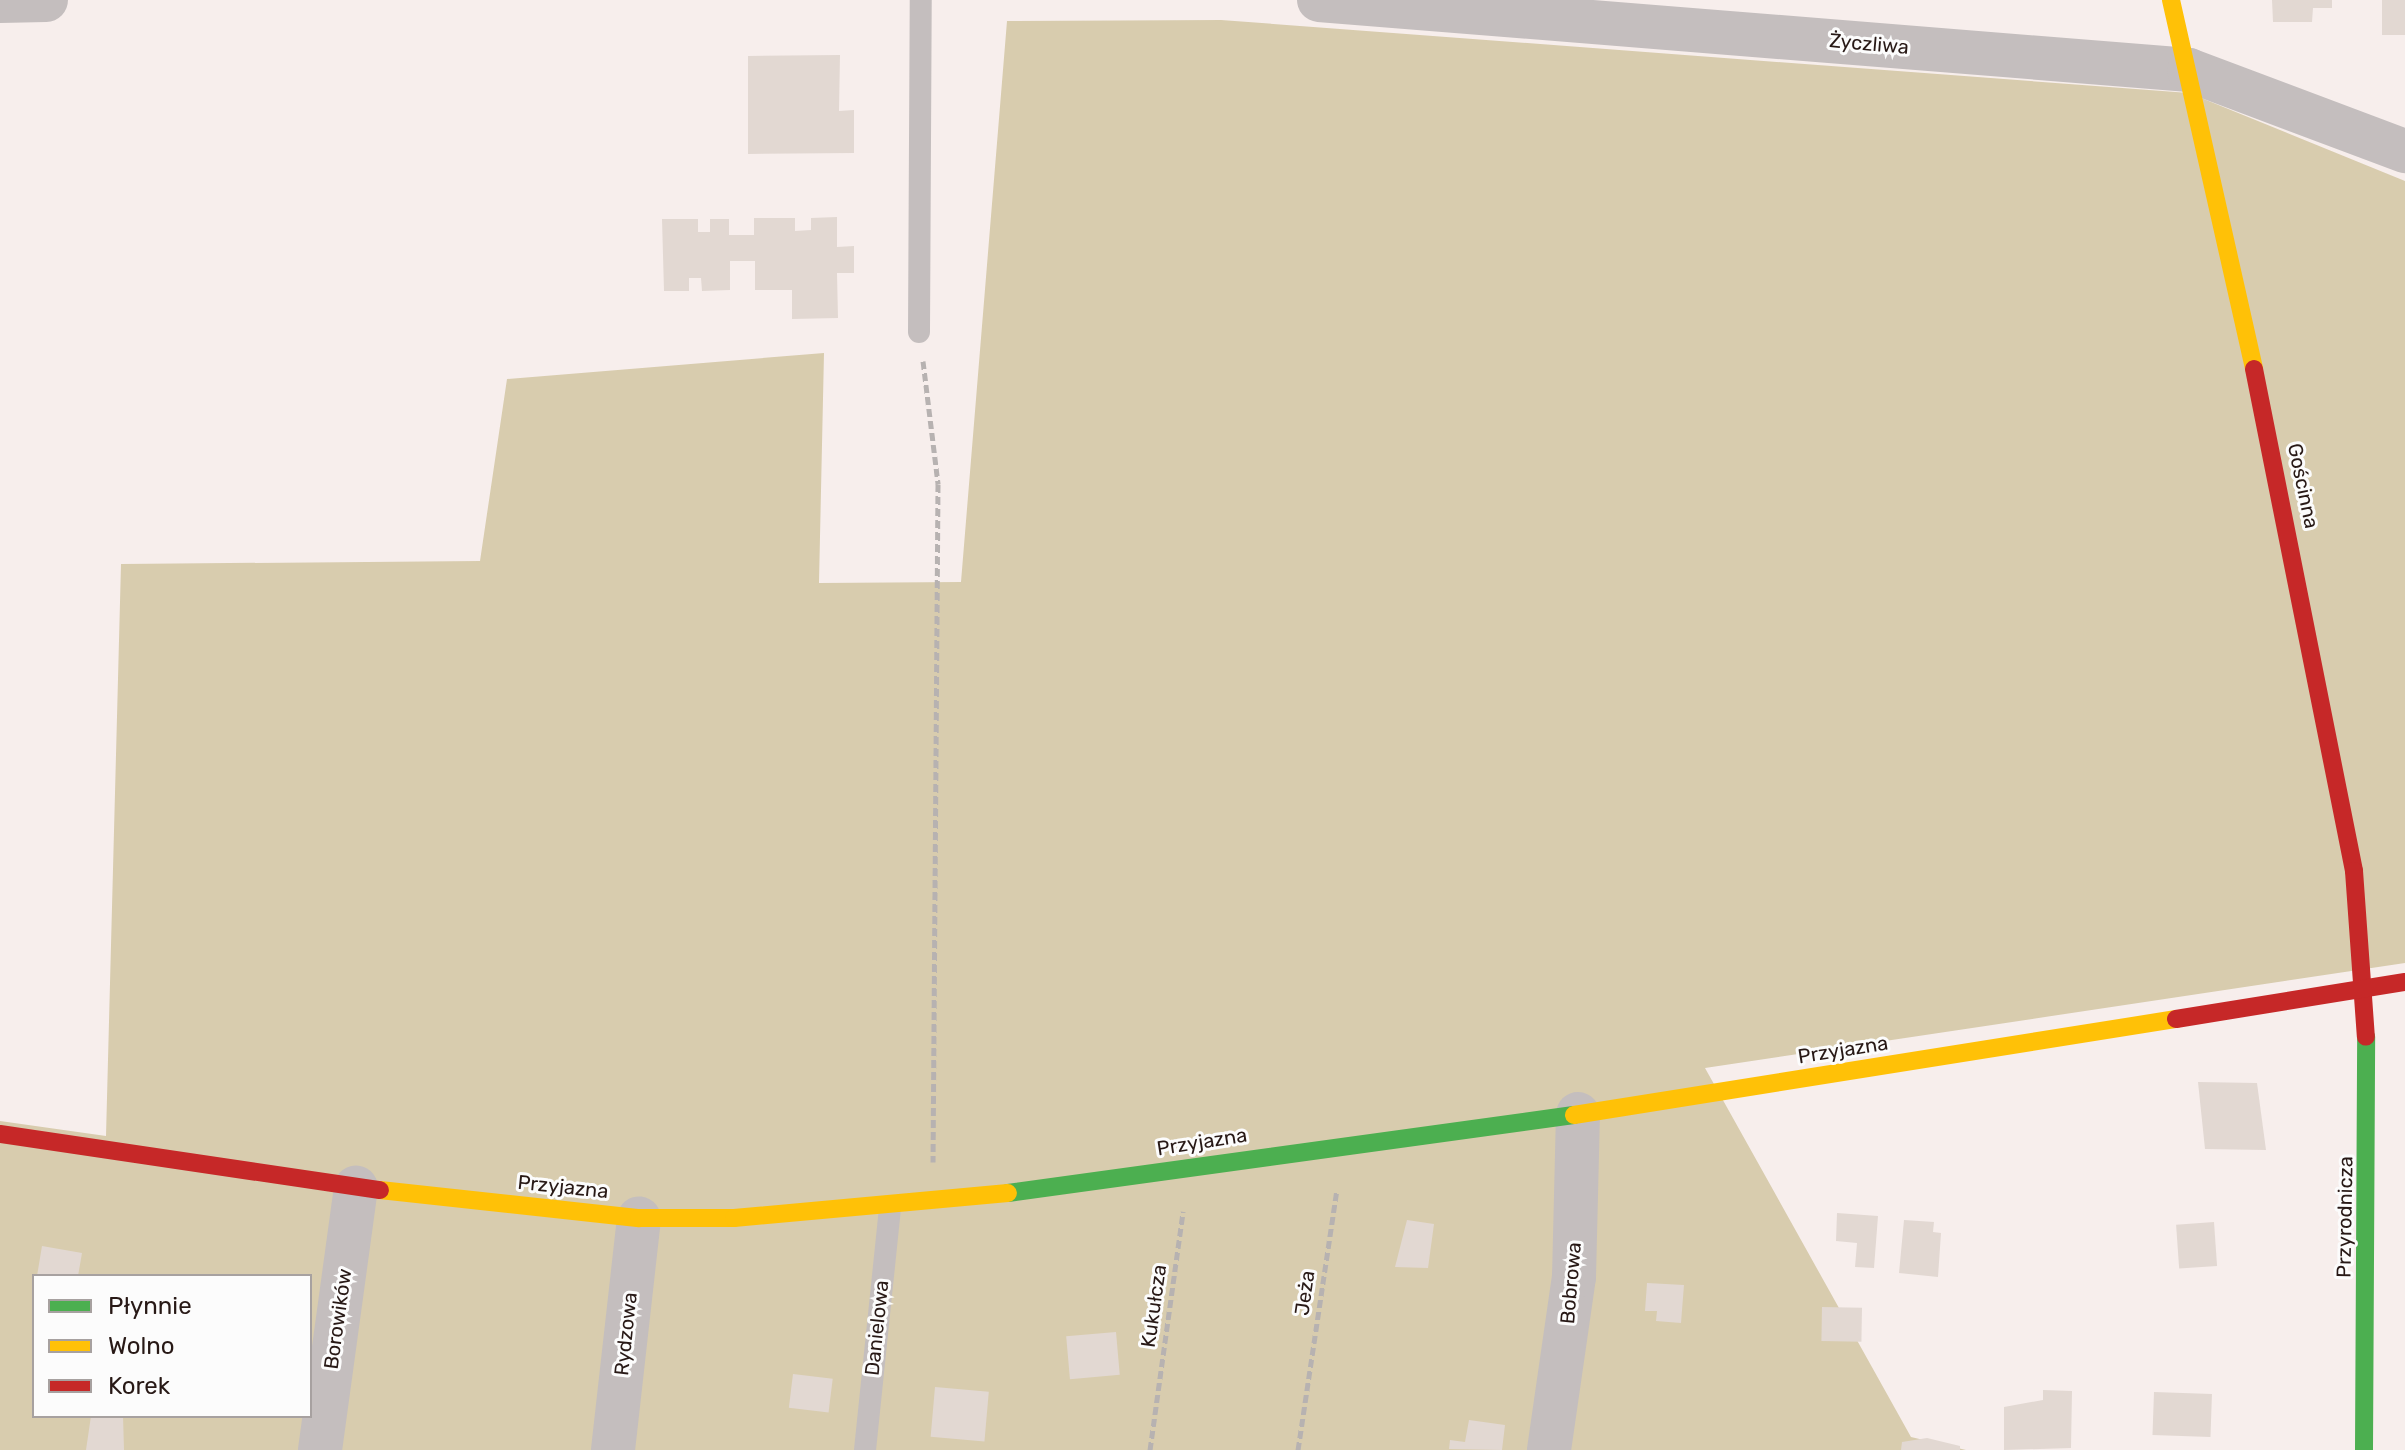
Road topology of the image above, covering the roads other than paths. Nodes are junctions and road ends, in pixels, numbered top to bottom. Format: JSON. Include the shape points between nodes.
{"nodes":[{"id":1,"x":46,"y":0,"type":"edge"},
{"id":2,"x":921,"y":0,"type":"edge"},
{"id":3,"x":1319,"y":0,"type":"edge"},
{"id":4,"x":2171,"y":0,"type":"edge"},
{"id":5,"x":0,"y":1,"type":"edge"},
{"id":6,"x":2189,"y":70,"type":"junction"},
{"id":7,"x":2405,"y":151,"type":"edge"},
{"id":8,"x":919,"y":332,"type":"road end"},
{"id":9,"x":2405,"y":982,"type":"edge"},
{"id":10,"x":2366,"y":985,"type":"junction"},
{"id":11,"x":1578,"y":1114,"type":"junction"},
{"id":12,"x":0,"y":1134,"type":"edge"},
{"id":13,"x":356,"y":1187,"type":"junction"},
{"id":14,"x":890,"y":1207,"type":"junction"},
{"id":15,"x":639,"y":1218,"type":"junction"},
{"id":16,"x":320,"y":1450,"type":"edge"},
{"id":17,"x":613,"y":1450,"type":"edge"},
{"id":18,"x":865,"y":1450,"type":"edge"},
{"id":19,"x":1549,"y":1450,"type":"edge"},
{"id":20,"x":2364,"y":1450,"type":"edge"}],
"edges":[{"from":1,"to":5,"type":"street"},
{"from":2,"to":8,"type":"lane"},
{"from":3,"to":6,"type":"street","name":"Życzliwa"},
{"from":4,"to":6,"type":"street","name":"Gościnna"},
{"from":6,"to":7,"type":"street","name":"Życzliwa"},
{"from":6,"to":10,"type":"street","name":"Gościnna","via":[[2287,516],[2354,871]]},
{"from":9,"to":10,"type":"street","name":"Przyjazna"},
{"from":10,"to":11,"type":"street","name":"Przyjazna"},
{"from":10,"to":20,"type":"street","name":"Przyrodnicza"},
{"from":11,"to":14,"type":"street","name":"Przyjazna"},
{"from":11,"to":19,"type":"street","name":"Bobrowa","via":[[1574,1277]]},
{"from":12,"to":13,"type":"street","name":"Przyjazna"},
{"from":13,"to":15,"type":"street","name":"Przyjazna"},
{"from":13,"to":16,"type":"street","name":"Borowików"},
{"from":14,"to":15,"type":"street","name":"Przyjazna"},
{"from":14,"to":18,"type":"lane","name":"Danielowa"},
{"from":15,"to":17,"type":"street","name":"Rydzowa"}]}
